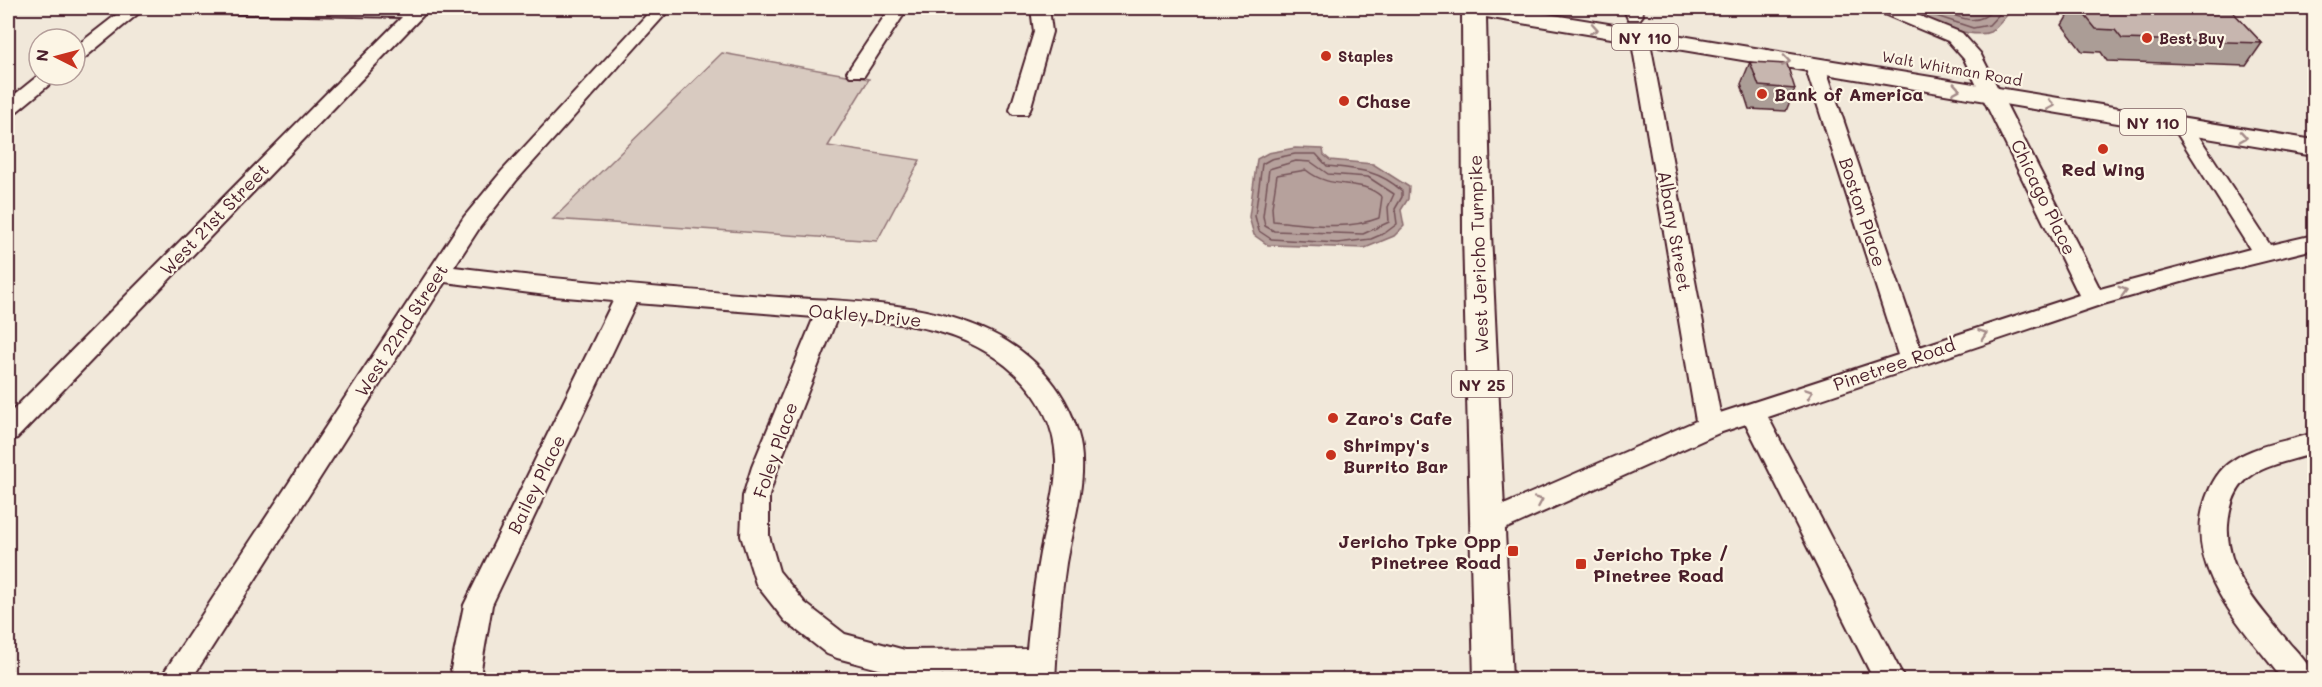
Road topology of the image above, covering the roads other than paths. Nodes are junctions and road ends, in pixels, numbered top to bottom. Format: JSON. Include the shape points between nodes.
{"nodes":[{"id":1,"x":136,"y":8,"type":"edge"},
{"id":2,"x":207,"y":8,"type":"edge"},
{"id":3,"x":662,"y":8,"type":"edge"},
{"id":4,"x":899,"y":8,"type":"edge"},
{"id":5,"x":1040,"y":8,"type":"edge"},
{"id":6,"x":1474,"y":8,"type":"edge"},
{"id":7,"x":1590,"y":8,"type":"edge"},
{"id":8,"x":1885,"y":8,"type":"edge"},
{"id":9,"x":418,"y":10,"type":"edge"},
{"id":10,"x":1635,"y":20,"type":"edge"},
{"id":11,"x":87,"y":47,"type":"edge"},
{"id":12,"x":1815,"y":66,"type":"junction"},
{"id":13,"x":857,"y":72,"type":"dead end"},
{"id":14,"x":1988,"y":85,"type":"junction"},
{"id":15,"x":36,"y":87,"type":"edge"},
{"id":16,"x":8,"y":109,"type":"edge"},
{"id":17,"x":1020,"y":110,"type":"dead end"},
{"id":18,"x":2183,"y":127,"type":"junction"},
{"id":19,"x":2314,"y":127,"type":"edge"},
{"id":20,"x":2314,"y":148,"type":"edge"},
{"id":21,"x":2314,"y":242,"type":"edge"},
{"id":22,"x":2264,"y":253,"type":"junction"},
{"id":23,"x":439,"y":273,"type":"junction"},
{"id":24,"x":628,"y":294,"type":"junction"},
{"id":25,"x":2093,"y":299,"type":"junction"},
{"id":26,"x":828,"y":311,"type":"junction"},
{"id":27,"x":1911,"y":358,"type":"junction"},
{"id":28,"x":1754,"y":412,"type":"junction"},
{"id":29,"x":1710,"y":426,"type":"junction"},
{"id":30,"x":8,"y":431,"type":"edge"},
{"id":31,"x":2314,"y":443,"type":"edge"},
{"id":32,"x":1486,"y":525,"type":"junction"},
{"id":33,"x":1041,"y":671,"type":"edge"},
{"id":34,"x":174,"y":680,"type":"edge"},
{"id":35,"x":469,"y":680,"type":"edge"},
{"id":36,"x":1493,"y":680,"type":"edge"},
{"id":37,"x":1890,"y":680,"type":"edge"},
{"id":38,"x":2301,"y":680,"type":"edge"}],
"edges":[{"from":1,"to":11,"type":"street"},
{"from":2,"to":9,"type":"street"},
{"from":3,"to":23,"type":"street","name":"West 22nd Street","via":[[490,198]]},
{"from":4,"to":13,"type":"street"},
{"from":5,"to":17,"type":"street","via":[[1043,32]]},
{"from":6,"to":10,"type":"main road","name":"Walt Whitman Road","number":"NY 110","one_way":true},
{"from":6,"to":32,"type":"main road","name":"West Jericho Turnpike","number":"NY 25"},
{"from":7,"to":10,"type":"main road","name":"Walt Whitman Road","number":"NY 110"},
{"from":8,"to":14,"type":"street","name":"Chicago Place","via":[[1955,37],[1969,51]]},
{"from":9,"to":30,"type":"street","name":"West 21st Street"},
{"from":10,"to":12,"type":"main road","name":"Walt Whitman Road","number":"NY 110","one_way":true},
{"from":10,"to":14,"type":"main road","name":"Walt Whitman Road","number":"NY 110"},
{"from":10,"to":29,"type":"street","name":"Albany Street"},
{"from":12,"to":14,"type":"main road","name":"Walt Whitman Road","number":"NY 110","one_way":true},
{"from":12,"to":27,"type":"street","name":"Boston Place"},
{"from":14,"to":18,"type":"main road","name":"Walt Whitman Road","number":"NY 110","one_way":true},
{"from":14,"to":19,"type":"main road","name":"Walt Whitman Road","number":"NY 110"},
{"from":14,"to":25,"type":"street","name":"Chicago Place"},
{"from":15,"to":16,"type":"street"},
{"from":18,"to":20,"type":"main road","name":"Walt Whitman Road","number":"NY 110","one_way":true},
{"from":18,"to":22,"type":"street"},
{"from":21,"to":22,"type":"street","name":"Pinetree Road"},
{"from":25,"to":22,"type":"street","name":"Pinetree Road","one_way":true},
{"from":23,"to":24,"type":"street","name":"Oakley Drive"},
{"from":23,"to":34,"type":"street","name":"West 22nd Street"},
{"from":24,"to":26,"type":"street","name":"Oakley Drive"},
{"from":24,"to":35,"type":"street","name":"Bailey Place","via":[[478,605],[466,669]]},
{"from":27,"to":25,"type":"street","name":"Pinetree Road","one_way":true},
{"from":26,"to":33,"type":"street","name":"Oakley Drive","via":[[933,321],[976,336],[1011,356],[1051,397],[1064,425],[1069,457]]},
{"from":26,"to":33,"type":"street","name":"Foley Place","via":[[756,496],[755,536],[766,576],[795,612],[837,645],[905,663]]},
{"from":28,"to":27,"type":"street","name":"Pinetree Road","one_way":true},
{"from":28,"to":29,"type":"street","name":"Pinetree Road"},
{"from":28,"to":37,"type":"street"},
{"from":32,"to":29,"type":"street","name":"Pinetree Road","one_way":true},
{"from":31,"to":38,"type":"street","via":[[2241,467],[2220,491],[2213,522],[2214,550],[2226,580],[2253,622]]},
{"from":32,"to":36,"type":"main road","name":"West Jericho Turnpike","number":"NY 25"}]}
